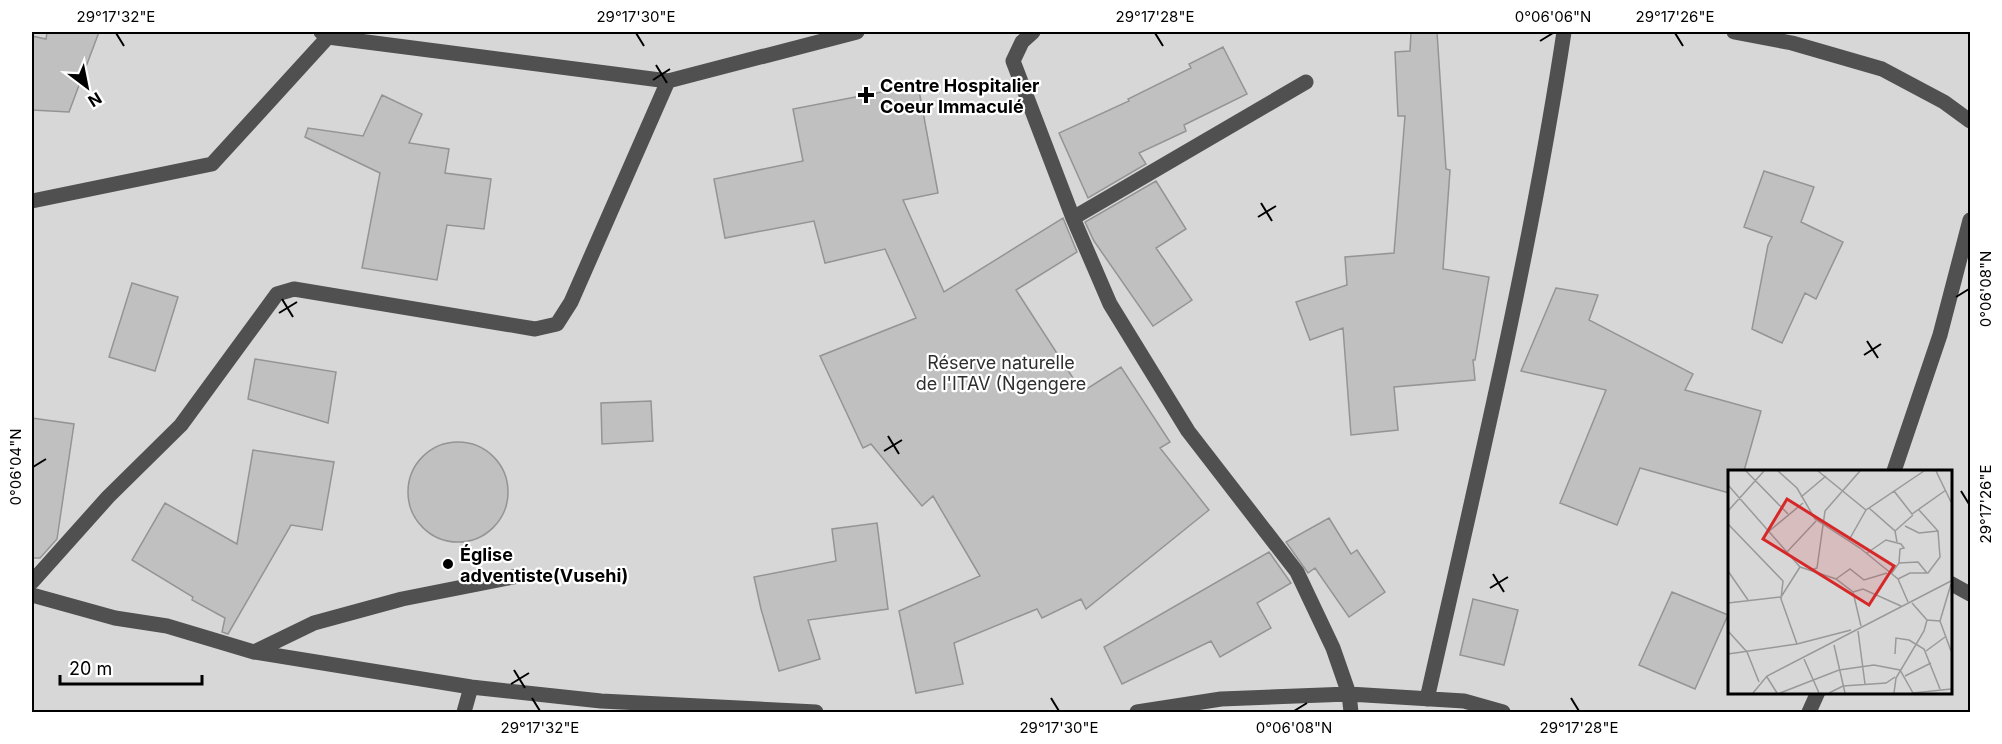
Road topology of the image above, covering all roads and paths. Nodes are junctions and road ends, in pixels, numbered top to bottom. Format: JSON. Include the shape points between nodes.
{"nodes":[{"id":1,"x":857,"y":32,"type":"edge"},
{"id":2,"x":1033,"y":32,"type":"edge"},
{"id":3,"x":1564,"y":32,"type":"edge"},
{"id":4,"x":1734,"y":32,"type":"edge"},
{"id":5,"x":325,"y":34,"type":"edge"},
{"id":6,"x":668,"y":81,"type":"junction"},
{"id":7,"x":1306,"y":82,"type":"dead end"},
{"id":8,"x":1971,"y":121,"type":"edge"},
{"id":9,"x":32,"y":201,"type":"edge"},
{"id":10,"x":1073,"y":218,"type":"junction"},
{"id":11,"x":1971,"y":220,"type":"edge"},
{"id":12,"x":1894,"y":470,"type":"edge"},
{"id":13,"x":518,"y":576,"type":"dead end"},
{"id":14,"x":32,"y":582,"type":"edge"},
{"id":15,"x":1951,"y":584,"type":"edge"},
{"id":16,"x":1971,"y":594,"type":"edge"},
{"id":17,"x":32,"y":595,"type":"edge"},
{"id":18,"x":254,"y":652,"type":"junction"},
{"id":19,"x":471,"y":687,"type":"junction"},
{"id":20,"x":1818,"y":693,"type":"edge"},
{"id":21,"x":1349,"y":694,"type":"junction"},
{"id":22,"x":1427,"y":699,"type":"junction"},
{"id":23,"x":464,"y":712,"type":"edge"},
{"id":24,"x":816,"y":712,"type":"edge"},
{"id":25,"x":1137,"y":712,"type":"edge"},
{"id":26,"x":1351,"y":712,"type":"edge"},
{"id":27,"x":1503,"y":712,"type":"edge"},
{"id":28,"x":1809,"y":712,"type":"edge"}],
"edges":[{"from":1,"to":6,"type":"street"},
{"from":2,"to":10,"type":"street","via":[[1022,42],[1013,61]]},
{"from":3,"to":22,"type":"street","via":[[1512,323]]},
{"from":4,"to":8,"type":"street","via":[[1792,43],[1882,69]]},
{"from":5,"to":6,"type":"street"},
{"from":5,"to":9,"type":"street","via":[[212,164]]},
{"from":6,"to":14,"type":"street","via":[[571,302],[557,324],[535,329],[294,290],[277,294],[181,425],[108,497]]},
{"from":7,"to":10,"type":"street"},
{"from":10,"to":21,"type":"street","via":[[1110,304],[1188,431],[1297,572],[1333,648]]},
{"from":11,"to":12,"type":"street","via":[[1940,335]]},
{"from":13,"to":18,"type":"street","via":[[402,599],[314,623]]},
{"from":15,"to":16,"type":"street"},
{"from":17,"to":18,"type":"street","via":[[115,618],[167,626]]},
{"from":18,"to":19,"type":"street"},
{"from":19,"to":23,"type":"street"},
{"from":19,"to":24,"type":"street","via":[[601,701]]},
{"from":20,"to":28,"type":"street"},
{"from":21,"to":22,"type":"street"},
{"from":21,"to":25,"type":"street","via":[[1221,699]]},
{"from":21,"to":26,"type":"street"},
{"from":22,"to":27,"type":"street","via":[[1464,701]]}]}
